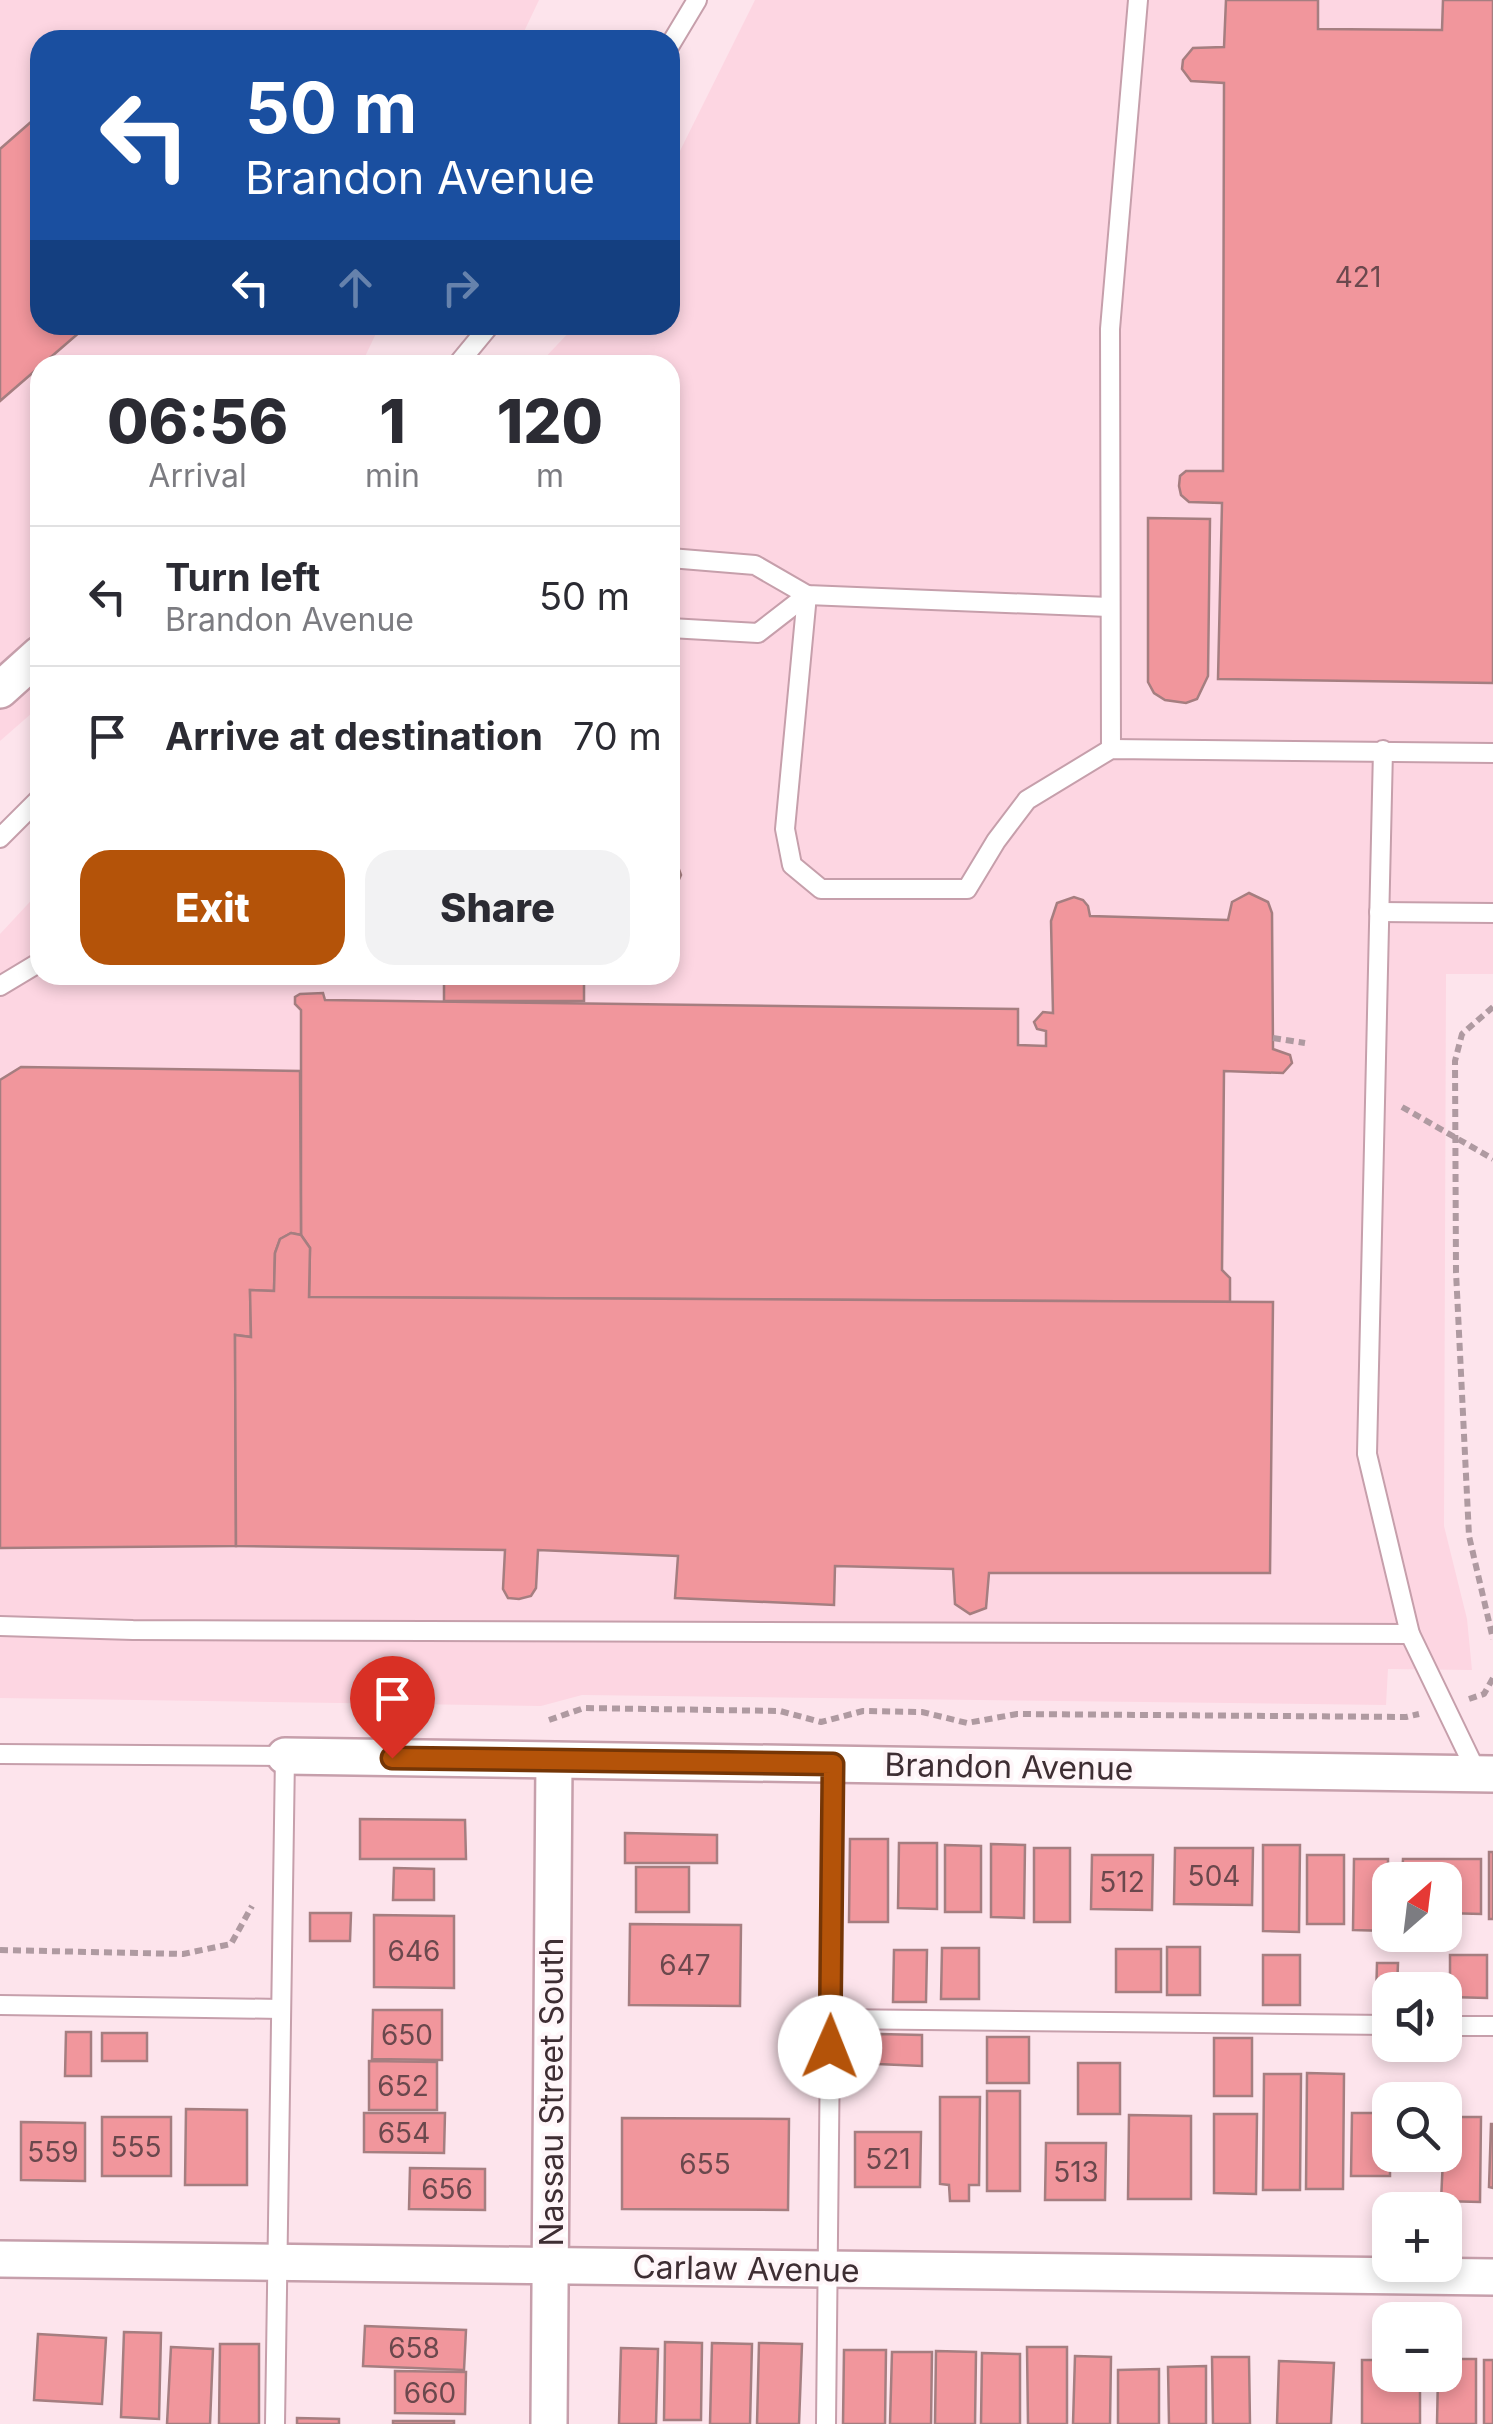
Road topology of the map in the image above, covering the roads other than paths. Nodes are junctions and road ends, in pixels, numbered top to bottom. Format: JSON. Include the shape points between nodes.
{"nodes":[{"id":1,"x":697,"y":0,"type":"edge"},
{"id":2,"x":1138,"y":0,"type":"edge"},
{"id":3,"x":679,"y":30,"type":"edge"},
{"id":4,"x":482,"y":335,"type":"edge"},
{"id":5,"x":465,"y":355,"type":"edge"},
{"id":6,"x":680,"y":559,"type":"edge"},
{"id":7,"x":807,"y":594,"type":"junction"},
{"id":8,"x":1109,"y":607,"type":"junction"},
{"id":9,"x":680,"y":627,"type":"edge"},
{"id":10,"x":30,"y":663,"type":"edge"},
{"id":11,"x":0,"y":690,"type":"edge"},
{"id":12,"x":1111,"y":748,"type":"junction"},
{"id":13,"x":1383,"y":750,"type":"junction"},
{"id":14,"x":1493,"y":753,"type":"edge"},
{"id":15,"x":30,"y":808,"type":"edge"},
{"id":16,"x":0,"y":838,"type":"edge"},
{"id":17,"x":1379,"y":912,"type":"junction"},
{"id":18,"x":1493,"y":913,"type":"edge"},
{"id":19,"x":30,"y":968,"type":"edge"},
{"id":20,"x":0,"y":986,"type":"edge"},
{"id":21,"x":0,"y":1626,"type":"edge"},
{"id":22,"x":1410,"y":1634,"type":"junction"},
{"id":23,"x":0,"y":1754,"type":"edge"},
{"id":24,"x":285,"y":1756,"type":"junction"},
{"id":25,"x":554,"y":1760,"type":"junction"},
{"id":26,"x":833,"y":1764,"type":"junction"},
{"id":27,"x":1485,"y":1773,"type":"edge"},
{"id":28,"x":0,"y":2005,"type":"edge"},
{"id":29,"x":281,"y":2009,"type":"junction"},
{"id":30,"x":830,"y":2019,"type":"junction"},
{"id":31,"x":1372,"y":2025,"type":"edge"},
{"id":32,"x":1462,"y":2026,"type":"edge"},
{"id":33,"x":1493,"y":2026,"type":"edge"},
{"id":34,"x":0,"y":2259,"type":"edge"},
{"id":35,"x":277,"y":2262,"type":"junction"},
{"id":36,"x":551,"y":2265,"type":"junction"},
{"id":37,"x":828,"y":2270,"type":"junction"},
{"id":38,"x":1493,"y":2278,"type":"edge"},
{"id":39,"x":276,"y":2424,"type":"edge"},
{"id":40,"x":549,"y":2424,"type":"edge"},
{"id":41,"x":826,"y":2424,"type":"edge"}],
"edges":[{"from":1,"to":3,"type":"lane"},
{"from":2,"to":8,"type":"lane","via":[[1110,329]]},
{"from":4,"to":5,"type":"lane"},
{"from":6,"to":7,"type":"lane","via":[[756,565]]},
{"from":7,"to":8,"type":"lane"},
{"from":7,"to":9,"type":"lane","via":[[758,632]]},
{"from":7,"to":12,"type":"lane","via":[[784,829],[792,865],[820,889],[967,889],[1026,800]]},
{"from":8,"to":12,"type":"lane"},
{"from":10,"to":11,"type":"street"},
{"from":12,"to":13,"type":"lane"},
{"from":13,"to":14,"type":"lane"},
{"from":13,"to":17,"type":"lane"},
{"from":15,"to":16,"type":"lane"},
{"from":17,"to":18,"type":"lane"},
{"from":17,"to":22,"type":"lane","via":[[1367,1454]]},
{"from":19,"to":20,"type":"lane"},
{"from":21,"to":22,"type":"lane"},
{"from":22,"to":27,"type":"lane"},
{"from":23,"to":24,"type":"lane"},
{"from":24,"to":25,"type":"street","name":"Brandon Avenue"},
{"from":24,"to":29,"type":"lane"},
{"from":25,"to":26,"type":"street","name":"Brandon Avenue"},
{"from":25,"to":36,"type":"street","name":"Nassau Street South"},
{"from":26,"to":27,"type":"street","name":"Brandon Avenue"},
{"from":26,"to":30,"type":"lane"},
{"from":28,"to":29,"type":"lane"},
{"from":29,"to":35,"type":"lane"},
{"from":30,"to":31,"type":"lane"},
{"from":30,"to":37,"type":"lane"},
{"from":32,"to":33,"type":"lane"},
{"from":34,"to":35,"type":"street","name":"Carlaw Avenue"},
{"from":35,"to":36,"type":"street","name":"Carlaw Avenue"},
{"from":35,"to":39,"type":"lane"},
{"from":36,"to":37,"type":"street","name":"Carlaw Avenue"},
{"from":36,"to":40,"type":"street","name":"Nassau Street South"},
{"from":37,"to":38,"type":"street","name":"Carlaw Avenue"},
{"from":37,"to":41,"type":"lane"}]}
